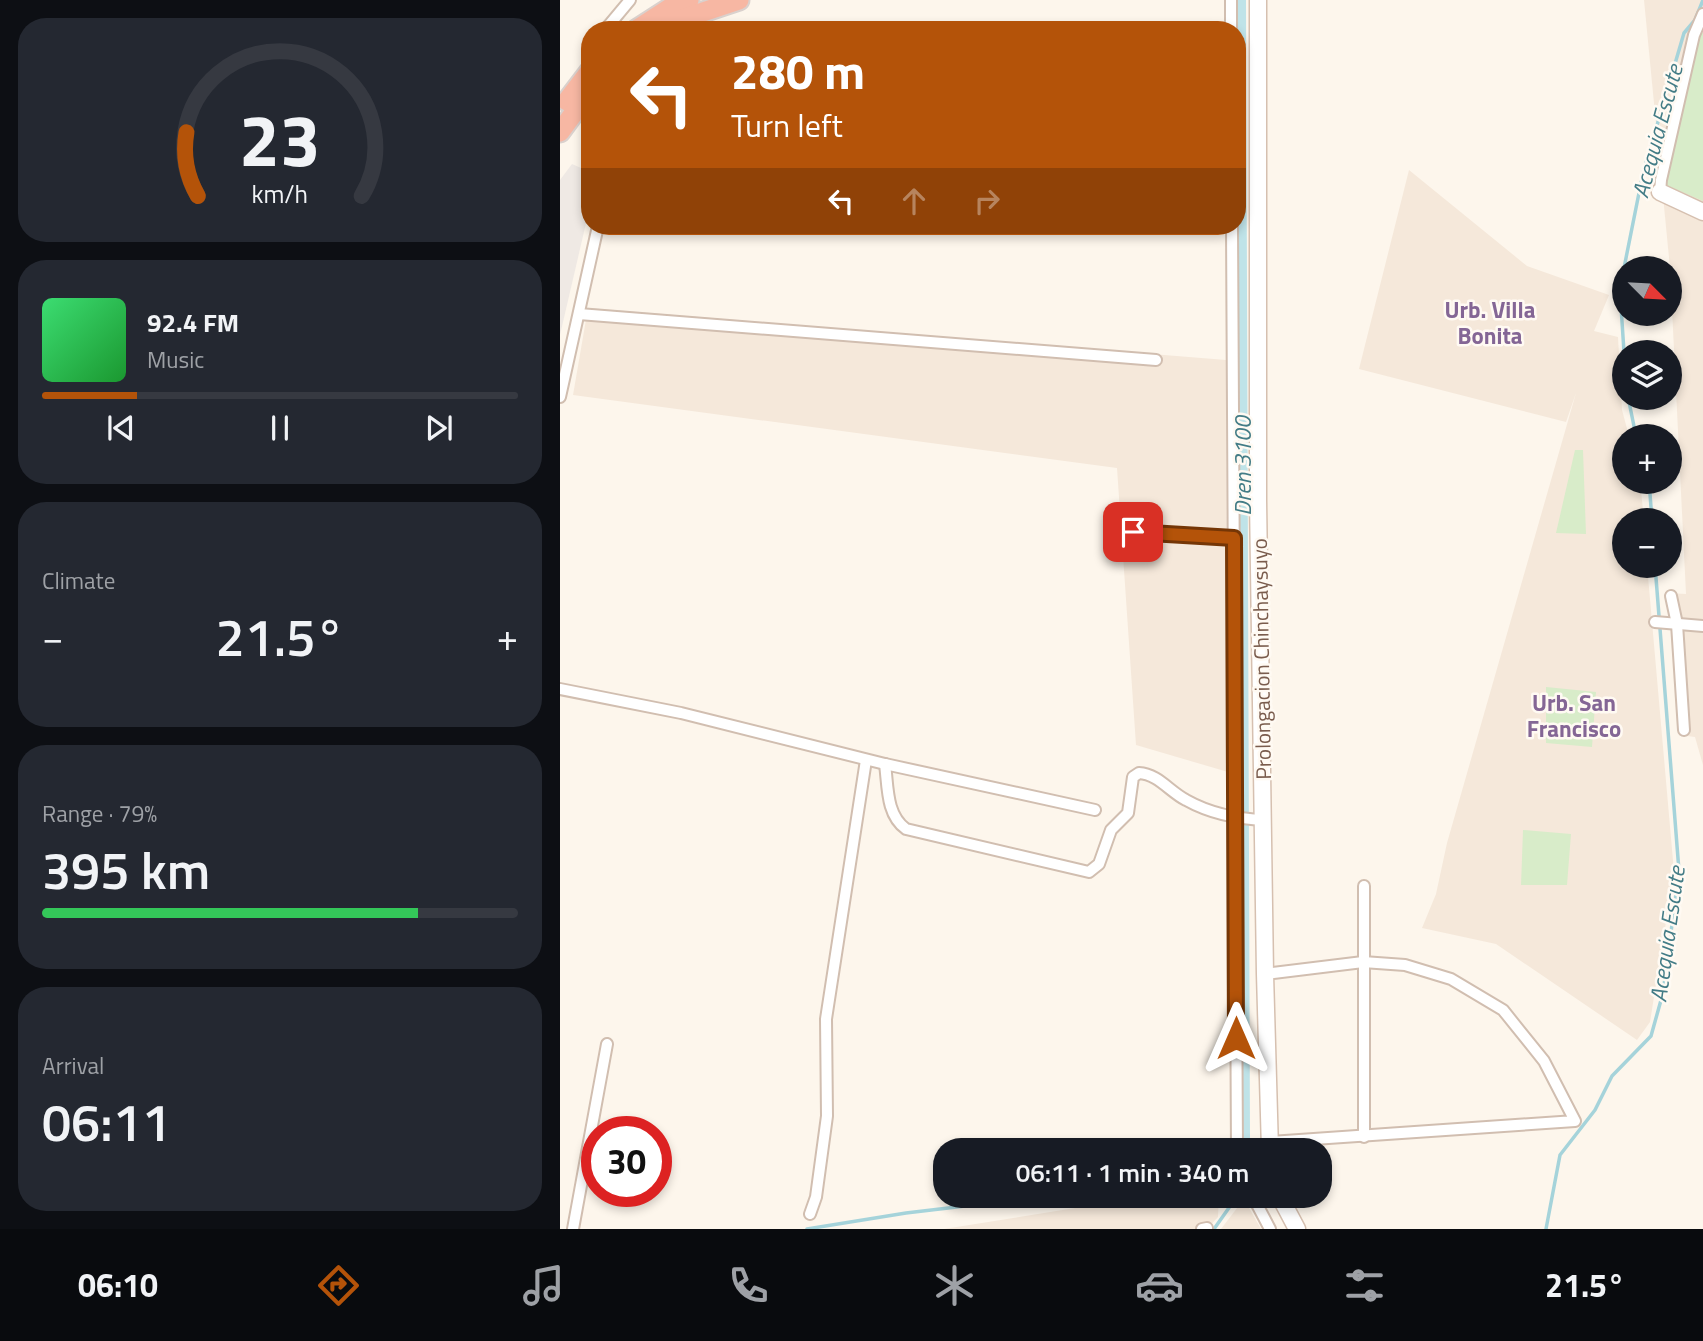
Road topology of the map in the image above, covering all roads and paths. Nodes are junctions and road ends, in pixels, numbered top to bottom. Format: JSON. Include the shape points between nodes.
{"nodes":[{"id":1,"x":629,"y":0,"type":"edge"},
{"id":2,"x":689,"y":0,"type":"edge"},
{"id":3,"x":738,"y":0,"type":"edge"},
{"id":4,"x":1231,"y":0,"type":"edge"},
{"id":5,"x":1258,"y":0,"type":"edge"},
{"id":6,"x":1703,"y":14,"type":"edge"},
{"id":7,"x":612,"y":21,"type":"edge"},
{"id":8,"x":650,"y":21,"type":"edge"},
{"id":9,"x":678,"y":21,"type":"edge"},
{"id":10,"x":1231,"y":21,"type":"edge"},
{"id":11,"x":581,"y":84,"type":"edge"},
{"id":12,"x":581,"y":90,"type":"edge"},
{"id":13,"x":560,"y":110,"type":"edge"},
{"id":14,"x":560,"y":132,"type":"edge"},
{"id":15,"x":1660,"y":192,"type":"joint"},
{"id":16,"x":1703,"y":212,"type":"edge"},
{"id":17,"x":596,"y":235,"type":"edge"},
{"id":18,"x":1232,"y":235,"type":"edge"},
{"id":19,"x":579,"y":314,"type":"junction"},
{"id":20,"x":1156,"y":360,"type":"dead end"},
{"id":21,"x":560,"y":397,"type":"edge"},
{"id":22,"x":1133,"y":532,"type":"dead end"},
{"id":23,"x":1234,"y":538,"type":"junction"},
{"id":24,"x":1671,"y":596,"type":"dead end"},
{"id":25,"x":1666,"y":623,"type":"junction"},
{"id":26,"x":1703,"y":626,"type":"edge"},
{"id":27,"x":560,"y":689,"type":"edge"},
{"id":28,"x":1685,"y":730,"type":"dead end"},
{"id":29,"x":866,"y":760,"type":"junction"},
{"id":30,"x":884,"y":764,"type":"junction"},
{"id":31,"x":1095,"y":810,"type":"dead end"},
{"id":32,"x":1237,"y":819,"type":"junction"},
{"id":33,"x":1259,"y":820,"type":"junction"},
{"id":34,"x":1364,"y":886,"type":"dead end"},
{"id":35,"x":1363,"y":962,"type":"junction"},
{"id":36,"x":1265,"y":974,"type":"junction"},
{"id":37,"x":607,"y":1044,"type":"dead end"},
{"id":38,"x":1364,"y":1137,"type":"junction"},
{"id":39,"x":1237,"y":1138,"type":"edge"},
{"id":40,"x":1270,"y":1138,"type":"edge"},
{"id":41,"x":1332,"y":1140,"type":"edge"},
{"id":42,"x":1259,"y":1208,"type":"edge"},
{"id":43,"x":1286,"y":1208,"type":"edge"},
{"id":44,"x":810,"y":1214,"type":"dead end"},
{"id":45,"x":1208,"y":1228,"type":"edge"},
{"id":46,"x":573,"y":1229,"type":"edge"},
{"id":47,"x":1202,"y":1229,"type":"edge"},
{"id":48,"x":1270,"y":1229,"type":"edge"},
{"id":49,"x":1297,"y":1229,"type":"edge"}],
"edges":[{"from":1,"to":7,"type":"street"},
{"from":2,"to":8,"type":"highway"},
{"from":3,"to":9,"type":"highway"},
{"from":4,"to":10,"type":"street"},
{"from":5,"to":33,"type":"street","name":"Prolongacion Chinchaysuyo"},
{"from":6,"to":15,"type":"street","via":[[1694,35]]},
{"from":11,"to":13,"type":"highway"},
{"from":12,"to":14,"type":"highway"},
{"from":15,"to":16,"type":"street"},
{"from":17,"to":19,"type":"street"},
{"from":18,"to":23,"type":"street"},
{"from":19,"to":20,"type":"street"},
{"from":19,"to":21,"type":"street"},
{"from":22,"to":23,"type":"street"},
{"from":23,"to":32,"type":"street"},
{"from":24,"to":25,"type":"street"},
{"from":25,"to":26,"type":"street"},
{"from":25,"to":28,"type":"street"},
{"from":27,"to":29,"type":"street","via":[[681,713]]},
{"from":29,"to":30,"type":"street"},
{"from":29,"to":44,"type":"street","via":[[826,1019],[827,1116]]},
{"from":30,"to":31,"type":"street"},
{"from":30,"to":32,"type":"street","via":[[892,812],[906,829],[1089,872],[1099,864],[1111,830],[1128,813],[1133,777],[1139,773],[1154,776],[1185,800]]},
{"from":32,"to":33,"type":"street"},
{"from":32,"to":39,"type":"street"},
{"from":33,"to":36,"type":"street","name":"Prolongacion Chinchaysuyo"},
{"from":34,"to":35,"type":"street"},
{"from":35,"to":36,"type":"street"},
{"from":35,"to":38,"type":"street"},
{"from":35,"to":38,"type":"street","via":[[1405,965],[1451,979],[1503,1010],[1544,1061],[1575,1121]]},
{"from":36,"to":40,"type":"street","name":"Prolongacion Chinchaysuyo"},
{"from":37,"to":46,"type":"street"},
{"from":38,"to":41,"type":"street"},
{"from":42,"to":48,"type":"street"},
{"from":43,"to":49,"type":"street"},
{"from":45,"to":47,"type":"street"}]}
